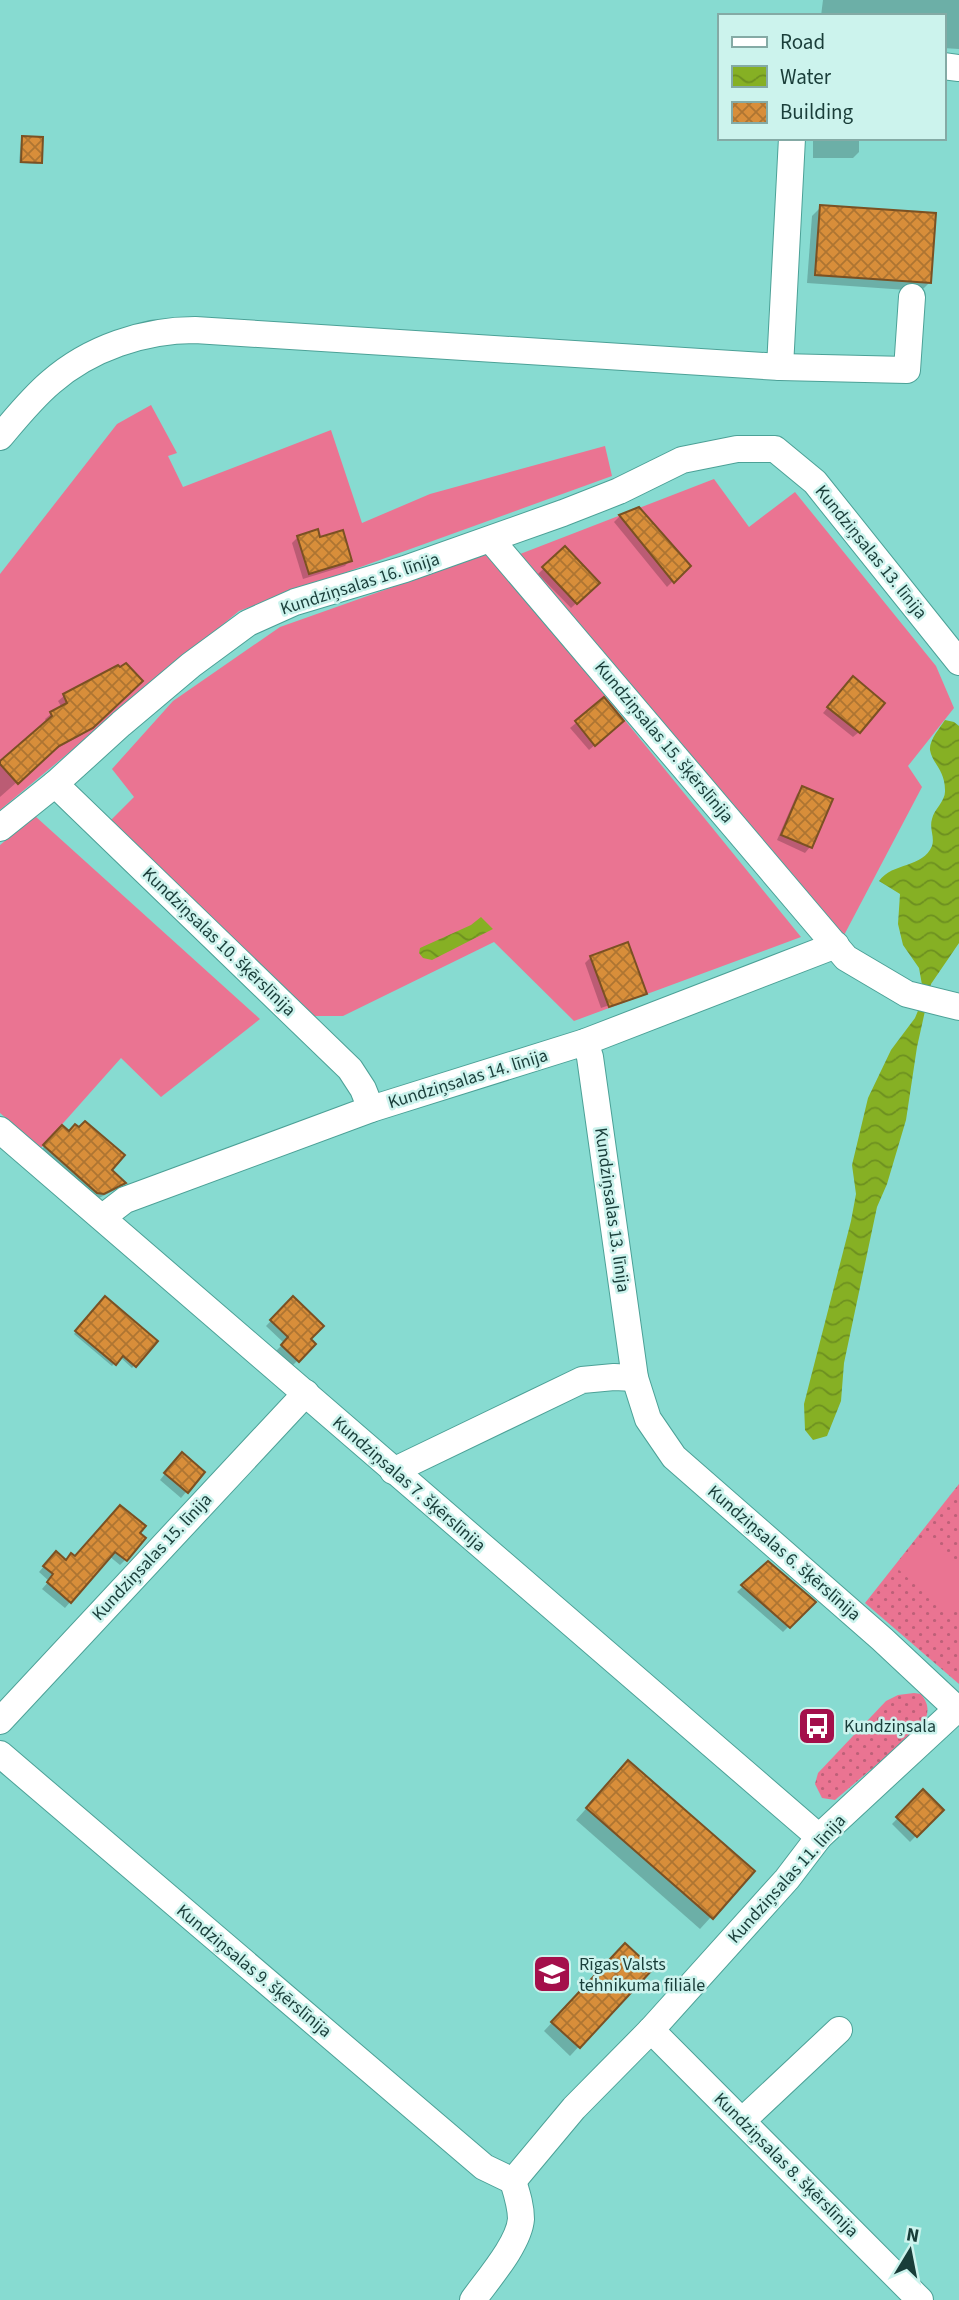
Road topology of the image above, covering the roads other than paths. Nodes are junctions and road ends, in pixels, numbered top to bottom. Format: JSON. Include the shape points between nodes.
{"nodes":[{"id":1,"x":792,"y":140,"type":"edge"},
{"id":2,"x":912,"y":297,"type":"dead end"},
{"id":3,"x":780,"y":367,"type":"junction"},
{"id":4,"x":0,"y":437,"type":"edge"},
{"id":5,"x":775,"y":450,"type":"joint"},
{"id":6,"x":491,"y":540,"type":"junction"},
{"id":7,"x":959,"y":662,"type":"edge"},
{"id":8,"x":55,"y":784,"type":"junction"},
{"id":9,"x":0,"y":828,"type":"edge"},
{"id":10,"x":836,"y":945,"type":"junction"},
{"id":11,"x":951,"y":1005,"type":"edge"},
{"id":12,"x":585,"y":1042,"type":"junction"},
{"id":13,"x":371,"y":1109,"type":"junction"},
{"id":14,"x":0,"y":1130,"type":"edge"},
{"id":15,"x":103,"y":1217,"type":"junction"},
{"id":16,"x":635,"y":1378,"type":"junction"},
{"id":17,"x":306,"y":1394,"type":"junction"},
{"id":18,"x":393,"y":1471,"type":"junction"},
{"id":19,"x":958,"y":1710,"type":"edge"},
{"id":20,"x":0,"y":1721,"type":"edge"},
{"id":21,"x":0,"y":1754,"type":"edge"},
{"id":22,"x":819,"y":1837,"type":"junction"},
{"id":23,"x":651,"y":2030,"type":"junction"},
{"id":24,"x":839,"y":2031,"type":"dead end"},
{"id":25,"x":743,"y":2121,"type":"junction"},
{"id":26,"x":513,"y":2181,"type":"junction"},
{"id":27,"x":473,"y":2300,"type":"edge"},
{"id":28,"x":920,"y":2300,"type":"edge"}],
"edges":[{"from":1,"to":3,"type":"street"},
{"from":2,"to":3,"type":"street","via":[[907,370]]},
{"from":3,"to":4,"type":"street","via":[[169,330],[134,338],[80,362],[52,381]]},
{"from":5,"to":6,"type":"street","name":"Kundziņsalas 16. līnija","via":[[737,449],[682,460],[619,491]]},
{"from":5,"to":7,"type":"street","name":"Kundziņsalas 13. līnija","via":[[815,482]]},
{"from":6,"to":8,"type":"street","name":"Kundziņsalas 16. līnija","via":[[295,602],[248,623],[191,665]]},
{"from":6,"to":10,"type":"street","name":"Kundziņsalas 15. šķērslīnija"},
{"from":8,"to":9,"type":"street","name":"Kundziņsalas 16. līnija"},
{"from":8,"to":13,"type":"street","name":"Kundziņsalas 10. šķērslīnija","via":[[350,1069]]},
{"from":10,"to":11,"type":"street","name":"Kundziņsalas 15. šķērslīnija","via":[[846,958],[907,994]]},
{"from":10,"to":12,"type":"street","name":"Kundziņsalas 14. līnija"},
{"from":12,"to":13,"type":"street","name":"Kundziņsalas 14. līnija"},
{"from":12,"to":16,"type":"street","name":"Kundziņsalas 13. līnija"},
{"from":13,"to":15,"type":"street","name":"Kundziņsalas 14. līnija","via":[[125,1200]]},
{"from":14,"to":15,"type":"street","name":"Kundziņsalas 7. šķērslīnija"},
{"from":15,"to":17,"type":"street","name":"Kundziņsalas 7. šķērslīnija"},
{"from":16,"to":18,"type":"street","via":[[582,1380]]},
{"from":16,"to":19,"type":"street","name":"Kundziņsalas 6. šķērslīnija","via":[[648,1419],[674,1457]]},
{"from":17,"to":18,"type":"street","name":"Kundziņsalas 7. šķērslīnija"},
{"from":17,"to":20,"type":"street","name":"Kundziņsalas 15. līnija"},
{"from":18,"to":22,"type":"street","name":"Kundziņsalas 7. šķērslīnija"},
{"from":19,"to":22,"type":"street","name":"Kundziņsalas 11. līnija"},
{"from":21,"to":26,"type":"street","name":"Kundziņsalas 9. šķērslīnija","via":[[484,2167]]},
{"from":22,"to":23,"type":"street","name":"Kundziņsalas 11. līnija"},
{"from":23,"to":25,"type":"street","name":"Kundziņsalas 8. šķērslīnija"},
{"from":23,"to":26,"type":"street","name":"Kundziņsalas 11. līnija","via":[[574,2108]]},
{"from":24,"to":25,"type":"street"},
{"from":25,"to":28,"type":"street","name":"Kundziņsalas 8. šķērslīnija"},
{"from":26,"to":27,"type":"street","via":[[521,2223]]}]}
